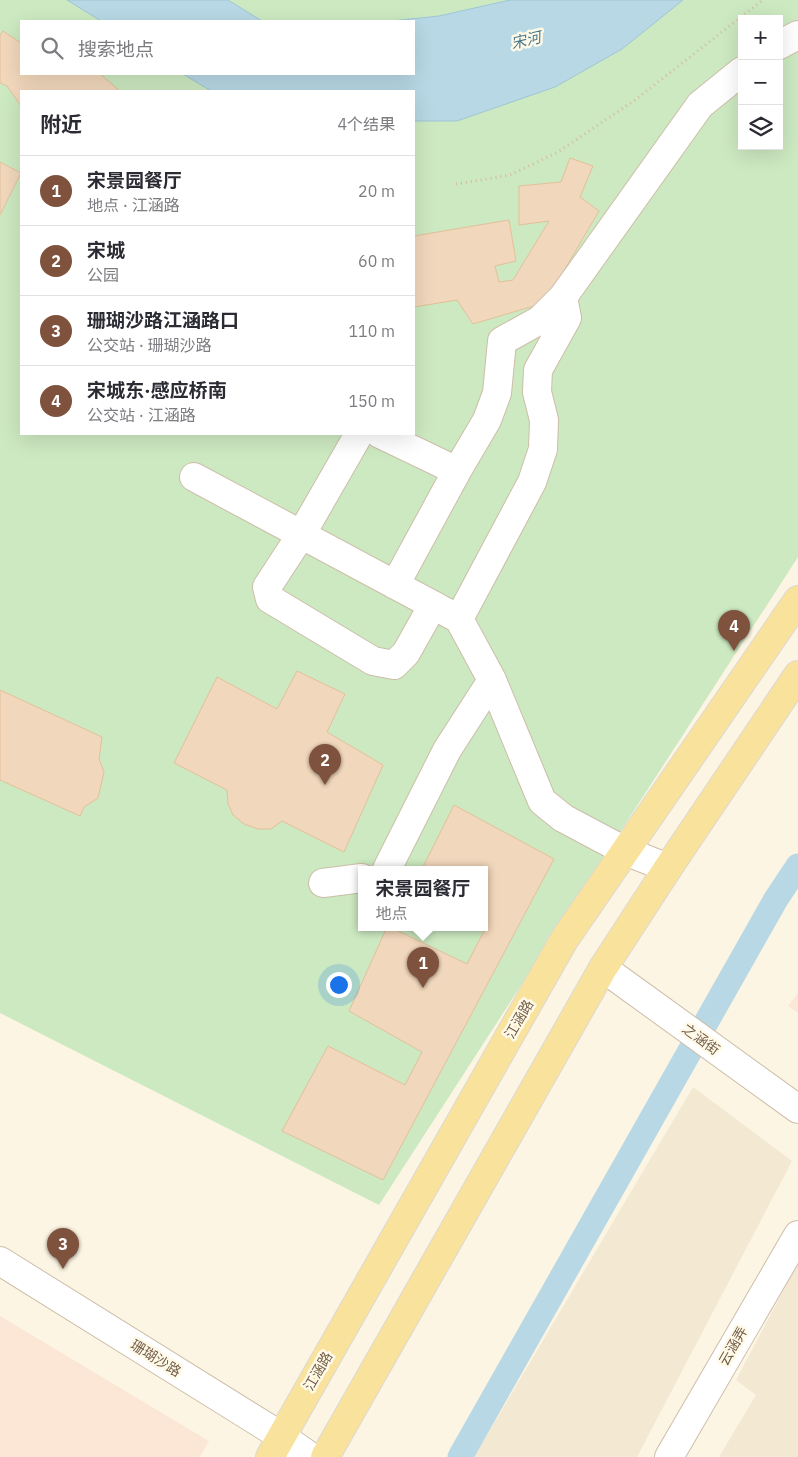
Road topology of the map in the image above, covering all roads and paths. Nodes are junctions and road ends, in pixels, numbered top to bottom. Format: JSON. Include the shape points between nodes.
{"nodes":[{"id":1,"x":763,"y":0,"type":"edge"},
{"id":2,"x":798,"y":35,"type":"edge"},
{"id":3,"x":783,"y":44,"type":"edge"},
{"id":4,"x":738,"y":74,"type":"edge"},
{"id":5,"x":456,"y":184,"type":"dead end"},
{"id":6,"x":563,"y":297,"type":"junction"},
{"id":7,"x":358,"y":435,"type":"edge"},
{"id":8,"x":382,"y":435,"type":"edge"},
{"id":9,"x":457,"y":471,"type":"junction"},
{"id":10,"x":194,"y":477,"type":"dead end"},
{"id":11,"x":301,"y":535,"type":"junction"},
{"id":12,"x":395,"y":585,"type":"junction"},
{"id":13,"x":798,"y":600,"type":"edge"},
{"id":14,"x":433,"y":605,"type":"junction"},
{"id":15,"x":459,"y":619,"type":"junction"},
{"id":16,"x":798,"y":675,"type":"edge"},
{"id":17,"x":492,"y":680,"type":"junction"},
{"id":18,"x":625,"y":851,"type":"junction"},
{"id":19,"x":389,"y":866,"type":"edge"},
{"id":20,"x":668,"y":868,"type":"junction"},
{"id":21,"x":358,"y":879,"type":"edge"},
{"id":22,"x":323,"y":883,"type":"dead end"},
{"id":23,"x":603,"y":968,"type":"junction"},
{"id":24,"x":798,"y":1109,"type":"edge"},
{"id":25,"x":798,"y":1235,"type":"edge"},
{"id":26,"x":0,"y":1261,"type":"edge"},
{"id":27,"x":275,"y":1446,"type":"edge"},
{"id":28,"x":311,"y":1457,"type":"edge"},
{"id":29,"x":326,"y":1457,"type":"edge"},
{"id":30,"x":669,"y":1457,"type":"edge"}],
"edges":[{"from":1,"to":5,"type":"path","via":[[635,100],[558,152],[510,175]]},
{"from":2,"to":3,"type":"street"},
{"from":4,"to":6,"type":"street","via":[[700,105]]},
{"from":6,"to":9,"type":"street","via":[[540,320],[502,341],[497,393],[487,420]]},
{"from":6,"to":15,"type":"street","via":[[567,318],[538,370],[537,392],[544,420],[543,449],[532,482]]},
{"from":7,"to":11,"type":"street"},
{"from":8,"to":9,"type":"street"},
{"from":9,"to":12,"type":"street"},
{"from":10,"to":11,"type":"street"},
{"from":11,"to":12,"type":"street"},
{"from":11,"to":14,"type":"street","via":[[267,587],[270,600],[374,661],[394,665],[406,653]]},
{"from":12,"to":14,"type":"street"},
{"from":13,"to":18,"type":"main road","name":"江涵路"},
{"from":14,"to":15,"type":"street"},
{"from":15,"to":17,"type":"street"},
{"from":16,"to":20,"type":"main road"},
{"from":17,"to":18,"type":"street","via":[[542,801],[563,818]]},
{"from":17,"to":19,"type":"street","via":[[447,750]]},
{"from":18,"to":20,"type":"street"},
{"from":18,"to":27,"type":"main road","name":"江涵路","via":[[564,940]]},
{"from":20,"to":23,"type":"main road"},
{"from":21,"to":22,"type":"street"},
{"from":23,"to":24,"type":"street","name":"之涵街"},
{"from":23,"to":29,"type":"main road"},
{"from":25,"to":30,"type":"street","name":"云涵弄"},
{"from":26,"to":27,"type":"street","name":"珊瑚沙路"},
{"from":27,"to":28,"type":"street","name":"珊瑚沙路"}]}
